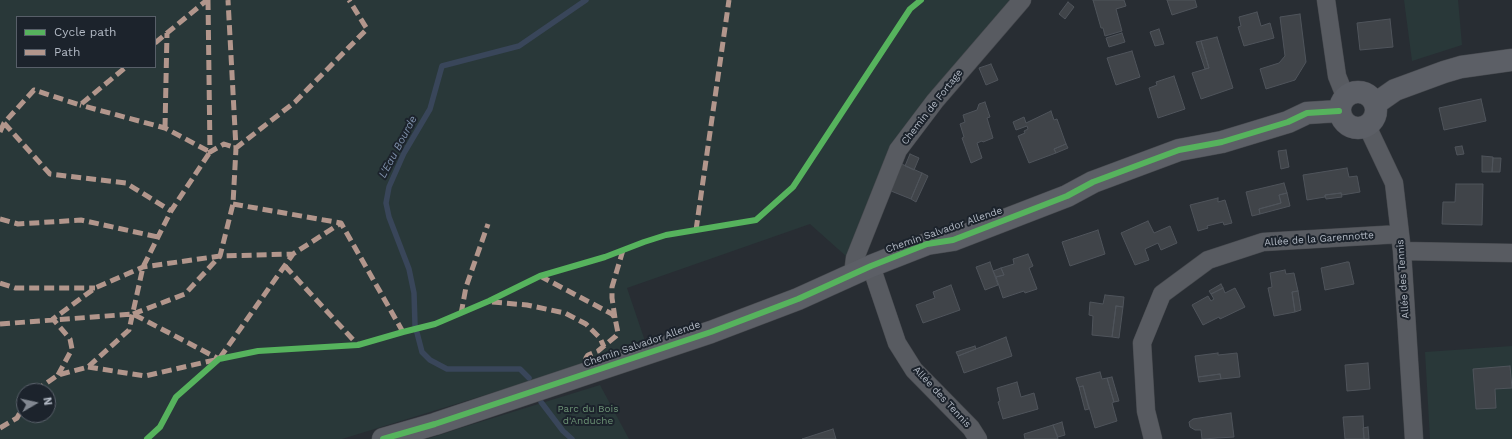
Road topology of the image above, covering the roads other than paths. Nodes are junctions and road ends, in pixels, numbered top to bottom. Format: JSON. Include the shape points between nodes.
{"nodes":[{"id":1,"x":1022,"y":0,"type":"edge"},
{"id":2,"x":1326,"y":0,"type":"edge"},
{"id":3,"x":1512,"y":60,"type":"edge"},
{"id":4,"x":1342,"y":104,"type":"junction"},
{"id":5,"x":1375,"y":104,"type":"junction"},
{"id":6,"x":1367,"y":126,"type":"junction"},
{"id":7,"x":1400,"y":234,"type":"junction"},
{"id":8,"x":1402,"y":251,"type":"junction"},
{"id":9,"x":1512,"y":253,"type":"edge"},
{"id":10,"x":862,"y":270,"type":"junction"},
{"id":11,"x":384,"y":439,"type":"edge"},
{"id":12,"x":978,"y":439,"type":"edge"},
{"id":13,"x":1153,"y":439,"type":"edge"},
{"id":14,"x":1414,"y":439,"type":"edge"}],
"edges":[{"from":1,"to":10,"type":"street","name":"Chemin de Fortage","via":[[935,101],[898,150],[855,258]]},
{"from":2,"to":4,"type":"street"},
{"from":3,"to":5,"type":"street","via":[[1444,72],[1395,90]]},
{"from":4,"to":5,"type":"street","via":[[1353,92],[1362,92],[1370,96]]},
{"from":4,"to":6,"type":"street","via":[[1341,118],[1346,124],[1360,128]]},
{"from":4,"to":10,"type":"street","name":"Chemin Salvador Allende","via":[[1222,142],[1178,150],[1092,182],[1067,196],[953,240],[927,244]]},
{"from":5,"to":6,"type":"street","via":[[1375,116]]},
{"from":6,"to":7,"type":"street","name":"Allée des Tennis","via":[[1394,183]]},
{"from":7,"to":8,"type":"street","name":"Allée des Tennis"},
{"from":7,"to":13,"type":"street","name":"Allée de la Garennotte","via":[[1263,242],[1208,260],[1162,294],[1142,343],[1146,411]]},
{"from":8,"to":9,"type":"street"},
{"from":8,"to":14,"type":"street","name":"Allée des Tennis"},
{"from":10,"to":11,"type":"street","name":"Chemin Salvador Allende","via":[[798,299],[711,332]]},
{"from":10,"to":12,"type":"street","name":"Allée des Tennis","via":[[897,343],[914,370],[971,428]]}]}
